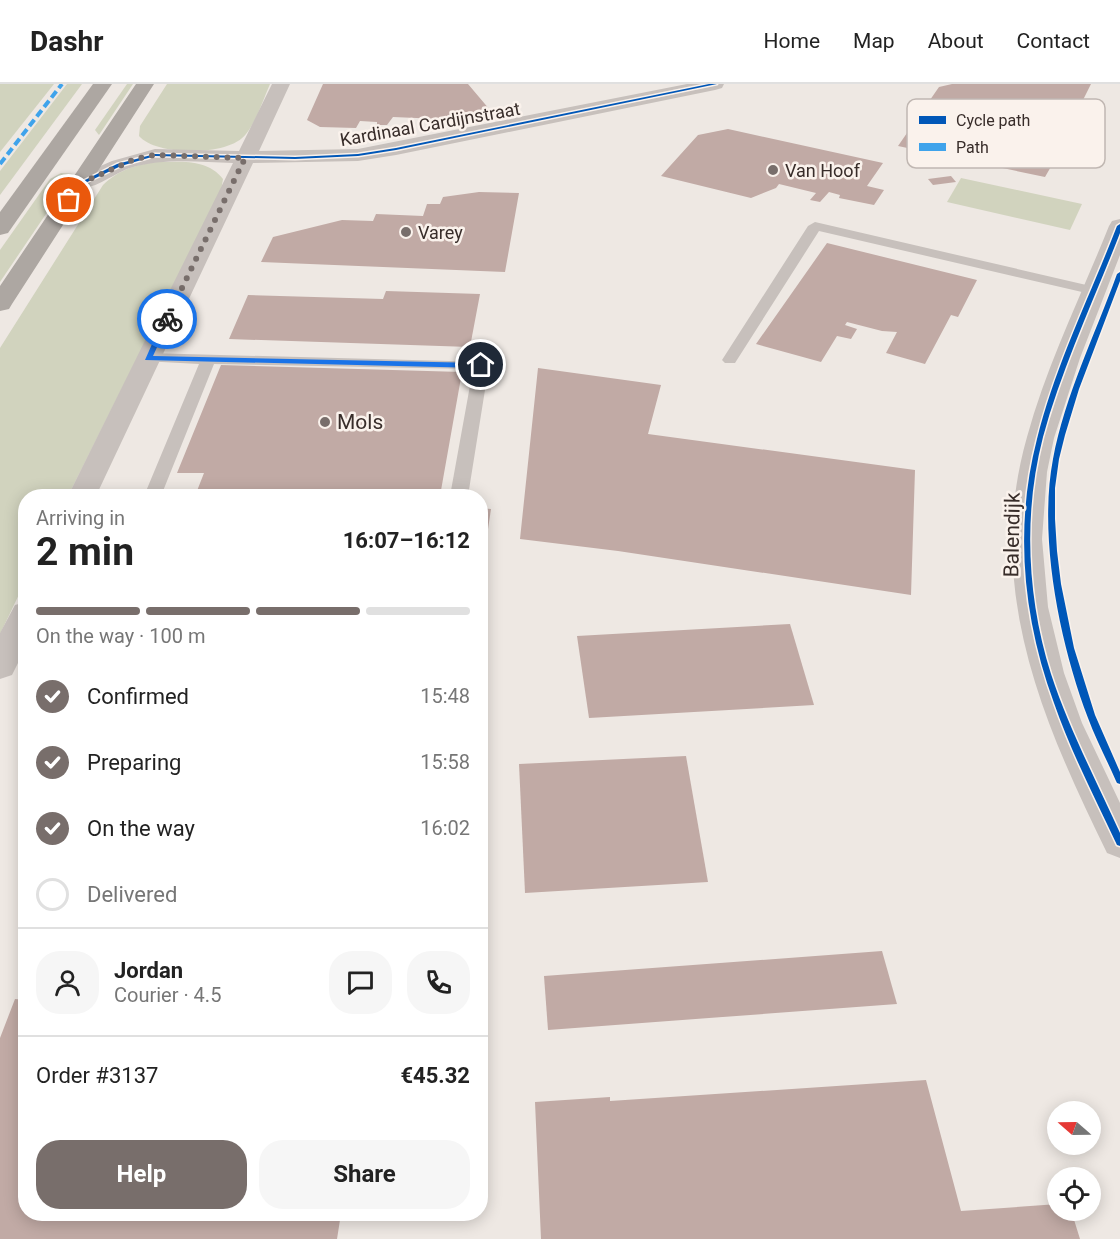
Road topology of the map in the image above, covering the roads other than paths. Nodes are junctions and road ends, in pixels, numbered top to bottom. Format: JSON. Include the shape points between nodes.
{"nodes":[{"id":1,"x":103,"y":84,"type":"edge"},
{"id":2,"x":145,"y":84,"type":"edge"},
{"id":3,"x":281,"y":84,"type":"edge"},
{"id":4,"x":715,"y":84,"type":"edge"},
{"id":5,"x":118,"y":125,"type":"junction"},
{"id":6,"x":155,"y":155,"type":"junction"},
{"id":7,"x":245,"y":158,"type":"junction"},
{"id":8,"x":81,"y":183,"type":"junction"},
{"id":9,"x":1120,"y":226,"type":"edge"},
{"id":10,"x":0,"y":228,"type":"edge"},
{"id":11,"x":1095,"y":291,"type":"junction"},
{"id":12,"x":0,"y":304,"type":"edge"},
{"id":13,"x":148,"y":358,"type":"junction"},
{"id":14,"x":208,"y":359,"type":"junction"},
{"id":15,"x":730,"y":360,"type":"dead end"},
{"id":16,"x":85,"y":489,"type":"edge"},
{"id":17,"x":155,"y":489,"type":"edge"},
{"id":18,"x":460,"y":489,"type":"edge"},
{"id":19,"x":18,"y":629,"type":"edge"},
{"id":20,"x":0,"y":666,"type":"edge"},
{"id":21,"x":1120,"y":842,"type":"edge"}],
"edges":[{"from":1,"to":10,"type":"highway"},
{"from":2,"to":5,"type":"highway"},
{"from":3,"to":7,"type":"street"},
{"from":4,"to":7,"type":"street","name":"Kardinaal Cardijnstraat","via":[[396,149],[329,157]]},
{"from":5,"to":6,"type":"street","name":"Kardinaal Cardijnstraat","via":[[136,149]]},
{"from":5,"to":8,"type":"highway"},
{"from":6,"to":7,"type":"street","name":"Kardinaal Cardijnstraat"},
{"from":6,"to":8,"type":"street","name":"Kardinaal Cardijnstraat","via":[[119,165]]},
{"from":7,"to":13,"type":"street"},
{"from":8,"to":12,"type":"highway"},
{"from":9,"to":11,"type":"street","name":"Balendijk"},
{"from":11,"to":15,"type":"lane","via":[[815,226]]},
{"from":11,"to":21,"type":"street","name":"Balendijk","via":[[1040,438],[1027,513],[1026,562],[1034,625],[1058,705]]},
{"from":13,"to":14,"type":"lane"},
{"from":13,"to":16,"type":"street"},
{"from":14,"to":17,"type":"lane"},
{"from":14,"to":18,"type":"lane","via":[[481,365]]},
{"from":19,"to":20,"type":"street"}]}
